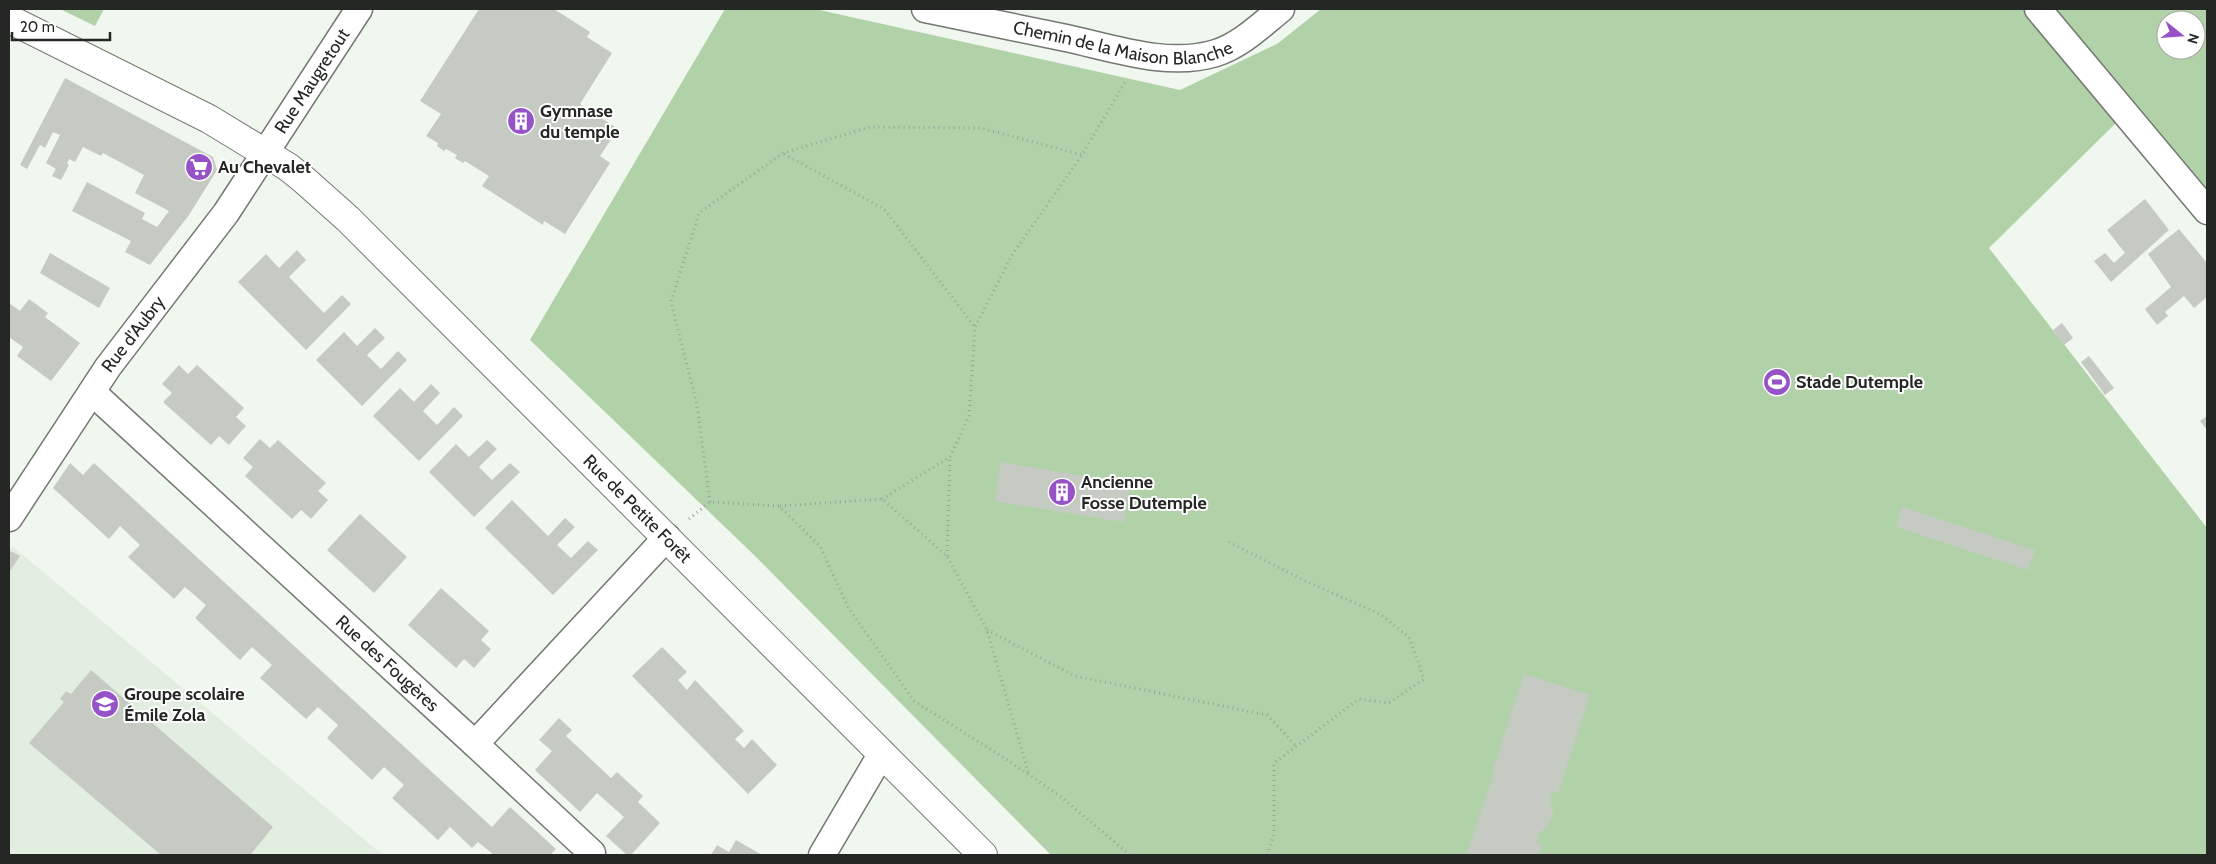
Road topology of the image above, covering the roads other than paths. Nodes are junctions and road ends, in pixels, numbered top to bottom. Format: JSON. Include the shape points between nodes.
{"nodes":[{"id":1,"x":359,"y":9,"type":"edge"},
{"id":2,"x":925,"y":9,"type":"edge"},
{"id":3,"x":1281,"y":9,"type":"edge"},
{"id":4,"x":2038,"y":9,"type":"edge"},
{"id":5,"x":9,"y":19,"type":"edge"},
{"id":6,"x":265,"y":153,"type":"junction"},
{"id":7,"x":2207,"y":211,"type":"edge"},
{"id":8,"x":92,"y":392,"type":"junction"},
{"id":9,"x":9,"y":518,"type":"edge"},
{"id":10,"x":667,"y":537,"type":"junction"},
{"id":11,"x":474,"y":744,"type":"junction"},
{"id":12,"x":882,"y":753,"type":"junction"},
{"id":13,"x":592,"y":853,"type":"dead end"},
{"id":14,"x":822,"y":855,"type":"edge"},
{"id":15,"x":983,"y":855,"type":"edge"}],
"edges":[{"from":1,"to":6,"type":"street","name":"Rue Maugretout"},
{"from":2,"to":3,"type":"street","name":"Chemin de la Maison Blanche","via":[[1142,54],[1180,58],[1213,54],[1236,43]]},
{"from":4,"to":7,"type":"street"},
{"from":5,"to":6,"type":"main road","name":"Rue de Petite Forêt","via":[[182,106]]},
{"from":6,"to":8,"type":"street","name":"Rue d'Aubry","via":[[214,230]]},
{"from":6,"to":10,"type":"main road","name":"Rue de Petite Forêt","via":[[303,179],[348,219]]},
{"from":8,"to":9,"type":"street","name":"Rue d'Aubry"},
{"from":8,"to":11,"type":"street","name":"Rue des Fougères"},
{"from":10,"to":11,"type":"street"},
{"from":10,"to":12,"type":"main road","name":"Rue de Petite Forêt"},
{"from":11,"to":13,"type":"street","name":"Rue des Fougères"},
{"from":12,"to":14,"type":"street"},
{"from":12,"to":15,"type":"main road","name":"Rue de Petite Forêt"}]}
